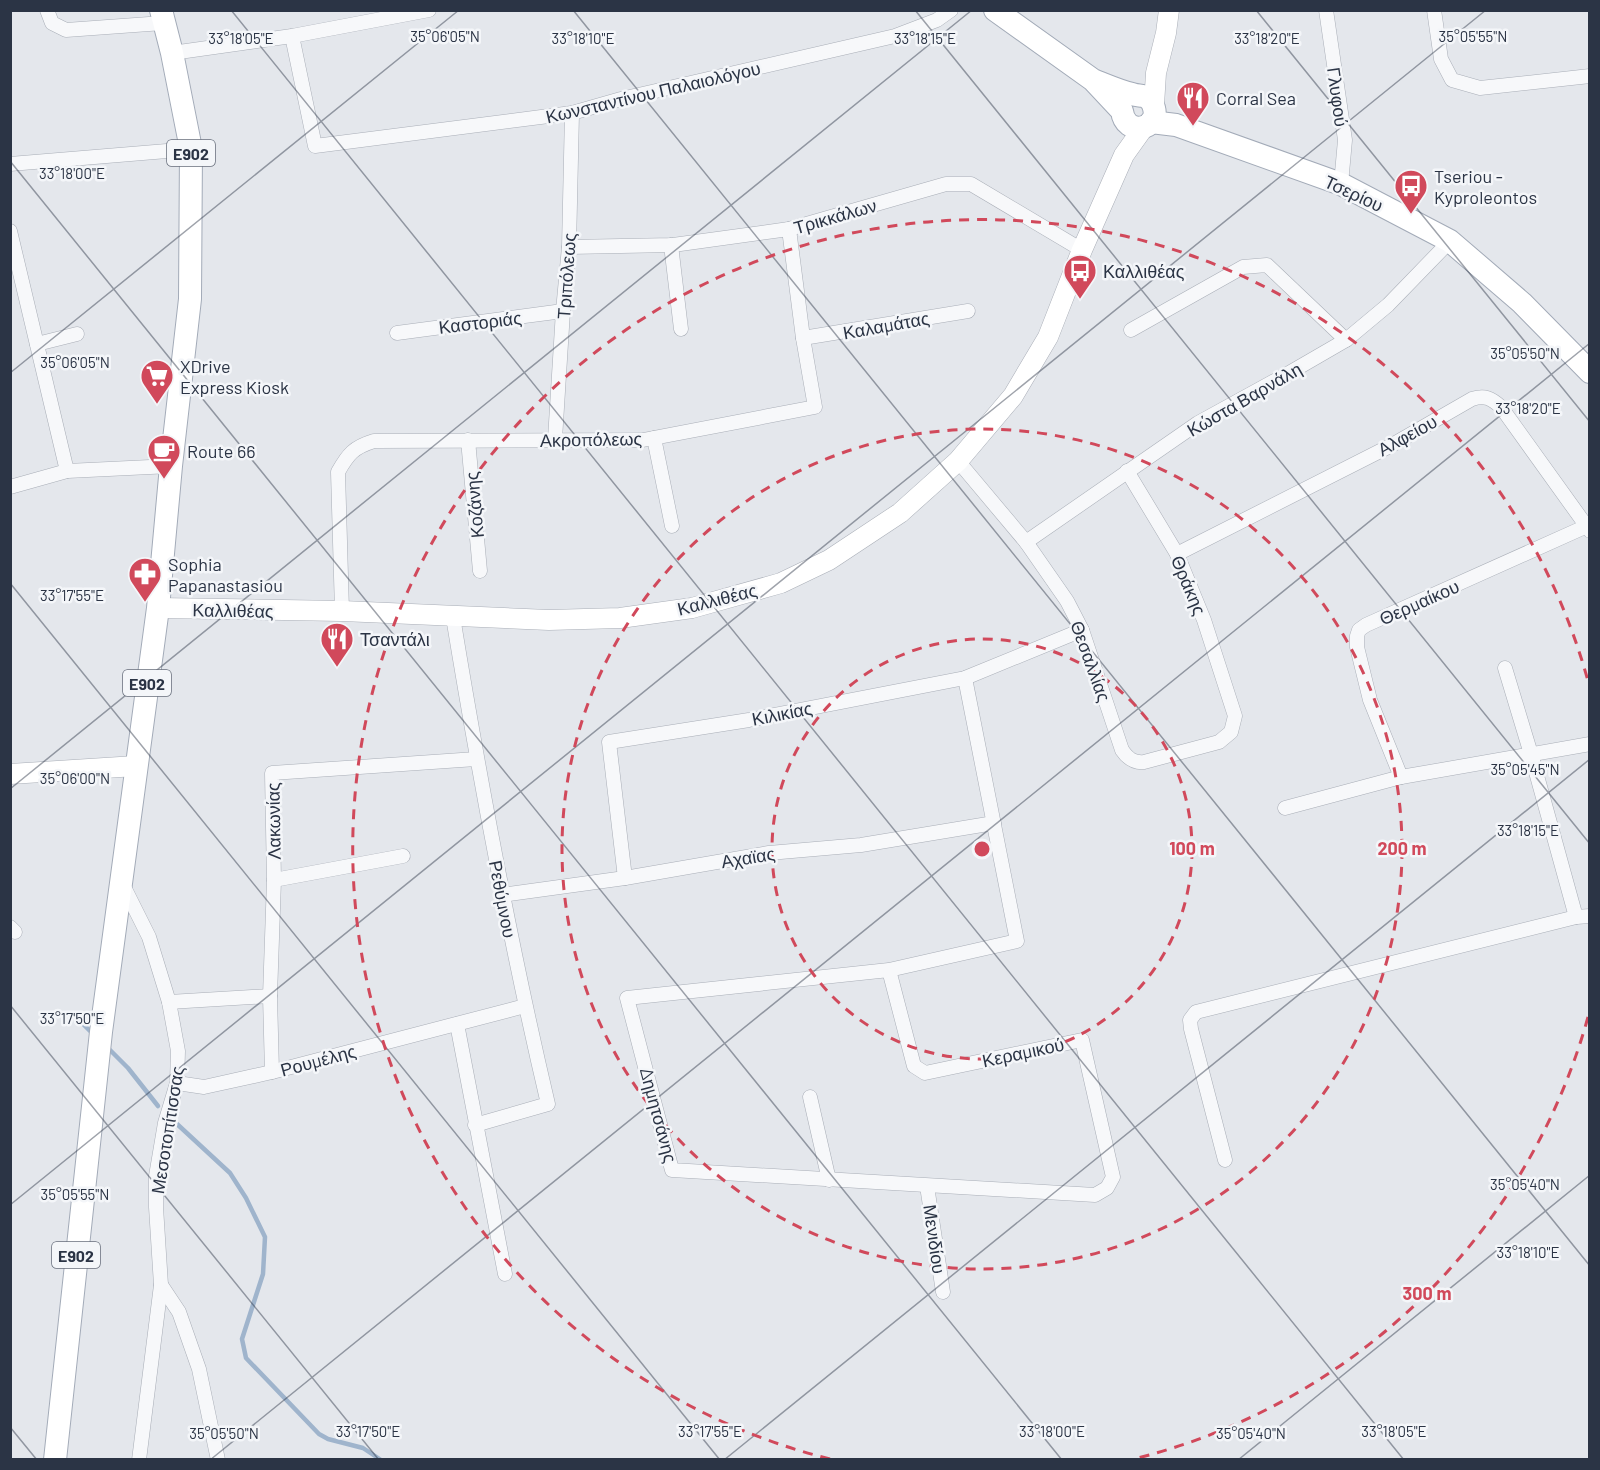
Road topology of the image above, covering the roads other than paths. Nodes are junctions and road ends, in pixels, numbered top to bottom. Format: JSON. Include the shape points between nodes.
{"nodes":[{"id":1,"x":47,"y":10,"type":"edge"},
{"id":2,"x":951,"y":10,"type":"edge"},
{"id":3,"x":994,"y":10,"type":"edge"},
{"id":4,"x":1169,"y":10,"type":"edge"},
{"id":5,"x":1326,"y":10,"type":"edge"},
{"id":6,"x":1434,"y":10,"type":"edge"},
{"id":7,"x":428,"y":11,"type":"edge"},
{"id":8,"x":162,"y":17,"type":"edge"},
{"id":9,"x":292,"y":36,"type":"junction"},
{"id":10,"x":172,"y":53,"type":"junction"},
{"id":11,"x":1590,"y":76,"type":"edge"},
{"id":12,"x":1141,"y":111,"type":"junction"},
{"id":13,"x":572,"y":114,"type":"junction"},
{"id":14,"x":191,"y":149,"type":"junction"},
{"id":15,"x":10,"y":164,"type":"edge"},
{"id":16,"x":1341,"y":184,"type":"junction"},
{"id":17,"x":789,"y":229,"type":"junction"},
{"id":18,"x":10,"y":231,"type":"edge"},
{"id":19,"x":1450,"y":241,"type":"junction"},
{"id":20,"x":671,"y":245,"type":"junction"},
{"id":21,"x":569,"y":247,"type":"junction"},
{"id":22,"x":1082,"y":250,"type":"junction"},
{"id":23,"x":563,"y":311,"type":"junction"},
{"id":24,"x":969,"y":311,"type":"dead end"},
{"id":25,"x":681,"y":329,"type":"dead end"},
{"id":26,"x":1131,"y":330,"type":"dead end"},
{"id":27,"x":397,"y":333,"type":"dead end"},
{"id":28,"x":77,"y":334,"type":"dead end"},
{"id":29,"x":803,"y":338,"type":"junction"},
{"id":30,"x":1346,"y":340,"type":"junction"},
{"id":31,"x":37,"y":344,"type":"junction"},
{"id":32,"x":1588,"y":367,"type":"edge"},
{"id":33,"x":654,"y":438,"type":"junction"},
{"id":34,"x":555,"y":439,"type":"junction"},
{"id":35,"x":468,"y":440,"type":"junction"},
{"id":36,"x":958,"y":461,"type":"junction"},
{"id":37,"x":171,"y":466,"type":"junction"},
{"id":38,"x":68,"y":471,"type":"junction"},
{"id":39,"x":1127,"y":471,"type":"junction"},
{"id":40,"x":10,"y":487,"type":"edge"},
{"id":41,"x":672,"y":526,"type":"dead end"},
{"id":42,"x":1588,"y":528,"type":"edge"},
{"id":43,"x":1026,"y":542,"type":"junction"},
{"id":44,"x":1177,"y":554,"type":"junction"},
{"id":45,"x":480,"y":571,"type":"dead end"},
{"id":46,"x":158,"y":608,"type":"junction"},
{"id":47,"x":342,"y":611,"type":"junction"},
{"id":48,"x":453,"y":617,"type":"junction"},
{"id":49,"x":1082,"y":630,"type":"junction"},
{"id":50,"x":1505,"y":668,"type":"dead end"},
{"id":51,"x":965,"y":678,"type":"junction"},
{"id":52,"x":1232,"y":707,"type":"joint"},
{"id":53,"x":1590,"y":744,"type":"edge"},
{"id":54,"x":1531,"y":754,"type":"junction"},
{"id":55,"x":476,"y":759,"type":"junction"},
{"id":56,"x":136,"y":766,"type":"junction"},
{"id":57,"x":10,"y":774,"type":"edge"},
{"id":58,"x":1401,"y":777,"type":"junction"},
{"id":59,"x":1285,"y":808,"type":"dead end"},
{"id":60,"x":994,"y":824,"type":"junction"},
{"id":61,"x":403,"y":856,"type":"dead end"},
{"id":62,"x":625,"y":878,"type":"junction"},
{"id":63,"x":274,"y":880,"type":"junction"},
{"id":64,"x":121,"y":882,"type":"junction"},
{"id":65,"x":502,"y":895,"type":"junction"},
{"id":66,"x":1583,"y":917,"type":"edge"},
{"id":67,"x":889,"y":970,"type":"junction"},
{"id":68,"x":270,"y":996,"type":"junction"},
{"id":69,"x":169,"y":1002,"type":"junction"},
{"id":70,"x":525,"y":1006,"type":"junction"},
{"id":71,"x":457,"y":1024,"type":"junction"},
{"id":72,"x":272,"y":1072,"type":"junction"},
{"id":73,"x":177,"y":1083,"type":"junction"},
{"id":74,"x":810,"y":1097,"type":"dead end"},
{"id":75,"x":475,"y":1125,"type":"junction"},
{"id":76,"x":1225,"y":1160,"type":"dead end"},
{"id":77,"x":830,"y":1180,"type":"junction"},
{"id":78,"x":927,"y":1186,"type":"junction"},
{"id":79,"x":1107,"y":1188,"type":"joint"},
{"id":80,"x":505,"y":1274,"type":"dead end"},
{"id":81,"x":161,"y":1285,"type":"junction"},
{"id":82,"x":943,"y":1292,"type":"dead end"},
{"id":83,"x":55,"y":1460,"type":"edge"},
{"id":84,"x":139,"y":1460,"type":"edge"},
{"id":85,"x":218,"y":1460,"type":"edge"}],
"edges":[{"from":1,"to":8,"type":"street","via":[[52,23],[66,30]]},
{"from":2,"to":13,"type":"street","name":"Κωνσταντίνου Παλαιολόγου","via":[[937,20],[895,36],[621,99]]},
{"from":3,"to":12,"type":"main road","name":"Τσερίου"},
{"from":4,"to":12,"type":"street","via":[[1156,73]]},
{"from":5,"to":16,"type":"street","name":"Γλυφού","via":[[1345,140]]},
{"from":6,"to":11,"type":"street","via":[[1441,59],[1452,80],[1480,88]]},
{"from":7,"to":9,"type":"street"},
{"from":8,"to":10,"type":"main road","number":"E902"},
{"from":9,"to":10,"type":"street"},
{"from":9,"to":13,"type":"street","name":"Κωνσταντίνου Παλαιολόγου","via":[[315,146]]},
{"from":10,"to":14,"type":"main road","number":"E902"},
{"from":12,"to":16,"type":"main road","name":"Τσερίου"},
{"from":12,"to":22,"type":"street","name":"Καλλιθέας"},
{"from":13,"to":21,"type":"street","name":"Τριπόλεως"},
{"from":14,"to":15,"type":"street"},
{"from":14,"to":37,"type":"main road","number":"E902","via":[[190,299]]},
{"from":16,"to":19,"type":"main road","name":"Τσερίου"},
{"from":17,"to":20,"type":"street","name":"Τρικκάλων"},
{"from":17,"to":22,"type":"street","name":"Τρικκάλων","via":[[946,184],[971,184]]},
{"from":17,"to":29,"type":"street","name":"Ακροπόλεως"},
{"from":18,"to":31,"type":"street"},
{"from":19,"to":30,"type":"street","name":"Κώστα Βαρνάλη","via":[[1388,305]]},
{"from":19,"to":32,"type":"main road","name":"Τσερίου"},
{"from":20,"to":21,"type":"street","name":"Τρικκάλων"},
{"from":20,"to":25,"type":"street"},
{"from":21,"to":23,"type":"street","name":"Τριπόλεως"},
{"from":22,"to":36,"type":"street","name":"Καλλιθέας","via":[[1048,338],[1013,396]]},
{"from":23,"to":27,"type":"street","name":"Καστοριάς"},
{"from":23,"to":34,"type":"street","name":"Τριπόλεως"},
{"from":24,"to":29,"type":"street","name":"Καλαμάτας"},
{"from":26,"to":30,"type":"street","via":[[1243,267],[1267,265]]},
{"from":28,"to":31,"type":"street"},
{"from":29,"to":33,"type":"street","name":"Ακροπόλεως","via":[[815,407]]},
{"from":30,"to":39,"type":"street","name":"Κώστα Βαρνάλη","via":[[1198,423]]},
{"from":31,"to":38,"type":"street"},
{"from":33,"to":34,"type":"street","name":"Ακροπόλεως"},
{"from":33,"to":41,"type":"street"},
{"from":34,"to":35,"type":"street","name":"Ακροπόλεως"},
{"from":35,"to":45,"type":"street","name":"Κοζάνης"},
{"from":35,"to":47,"type":"street","name":"Ακροπόλεως","via":[[374,441],[360,445],[347,457],[338,472]]},
{"from":36,"to":43,"type":"street","name":"Θεσαλλίας"},
{"from":36,"to":48,"type":"street","name":"Καλλιθέας","via":[[900,513],[829,561],[781,583],[693,608],[620,618]]},
{"from":37,"to":38,"type":"street"},
{"from":37,"to":46,"type":"main road","number":"E902"},
{"from":38,"to":40,"type":"street"},
{"from":39,"to":43,"type":"street","name":"Κώστα Βαρνάλη"},
{"from":39,"to":44,"type":"street","name":"Θράκης"},
{"from":42,"to":44,"type":"street","name":"Αλφείου","via":[[1501,407],[1491,398],[1481,396]]},
{"from":42,"to":58,"type":"street","name":"Θερμαίκου","via":[[1359,630],[1357,646],[1370,700]]},
{"from":43,"to":49,"type":"street","name":"Θεσαλλίας"},
{"from":44,"to":52,"type":"street","name":"Θράκης","via":[[1204,620]]},
{"from":46,"to":47,"type":"street","name":"Καλλιθέας"},
{"from":46,"to":56,"type":"main road","number":"E902"},
{"from":47,"to":48,"type":"street","name":"Καλλιθέας"},
{"from":48,"to":55,"type":"street","name":"Ρεθύμνου"},
{"from":49,"to":51,"type":"street","name":"Κιλικίας"},
{"from":49,"to":52,"type":"street","name":"Θεσαλλίας","via":[[1122,750],[1131,760],[1144,762],[1219,742],[1234,724]]},
{"from":50,"to":54,"type":"street"},
{"from":51,"to":60,"type":"street"},
{"from":51,"to":62,"type":"street","name":"Κιλικίας","via":[[609,742]]},
{"from":53,"to":54,"type":"street"},
{"from":54,"to":58,"type":"street"},
{"from":54,"to":66,"type":"street"},
{"from":55,"to":63,"type":"street","name":"Λακωνίας","via":[[272,773]]},
{"from":55,"to":65,"type":"street","name":"Ρεθύμνου"},
{"from":56,"to":57,"type":"street"},
{"from":56,"to":64,"type":"main road","number":"E902"},
{"from":58,"to":59,"type":"street"},
{"from":60,"to":62,"type":"street","name":"Αχαϊας","via":[[861,845],[769,853]]},
{"from":60,"to":67,"type":"street","via":[[1017,941]]},
{"from":61,"to":63,"type":"street"},
{"from":62,"to":65,"type":"street","name":"Αχαϊας"},
{"from":63,"to":68,"type":"street","name":"Λακωνίας"},
{"from":64,"to":69,"type":"street","name":"Μεσοτοπίτισσας","via":[[149,937]]},
{"from":64,"to":83,"type":"main road","number":"E902"},
{"from":65,"to":70,"type":"street","name":"Ρεθύμνου"},
{"from":66,"to":76,"type":"street","via":[[1196,1012],[1190,1020],[1191,1029]]},
{"from":67,"to":77,"type":"street","name":"Δημητσάνης","via":[[627,998],[672,1170]]},
{"from":67,"to":79,"type":"street","name":"Κεραμικού","via":[[914,1066],[925,1073],[1082,1040],[1113,1177]]},
{"from":68,"to":69,"type":"street"},
{"from":68,"to":72,"type":"street","name":"Λακωνίας"},
{"from":69,"to":73,"type":"street","name":"Μεσοτοπίτισσας","via":[[178,1051]]},
{"from":70,"to":71,"type":"street","name":"Ρουμέλης"},
{"from":70,"to":75,"type":"street","name":"Ρεθύμνου","via":[[548,1104]]},
{"from":71,"to":72,"type":"street","name":"Ρουμέλης"},
{"from":71,"to":75,"type":"street"},
{"from":72,"to":73,"type":"street","name":"Ρουμέλης","via":[[204,1087]]},
{"from":73,"to":81,"type":"street","name":"Μεσοτοπίτισσας","via":[[156,1176]]},
{"from":74,"to":77,"type":"street"},
{"from":75,"to":80,"type":"street"},
{"from":77,"to":78,"type":"street","name":"Δημητσάνης"},
{"from":78,"to":79,"type":"street","name":"Δημητσάνης","via":[[1095,1195]]},
{"from":78,"to":82,"type":"street","name":"Μενιδίου"},
{"from":81,"to":84,"type":"street","name":"Μεσοτοπίτισσας"},
{"from":81,"to":85,"type":"street","via":[[179,1312],[200,1369]]}]}
